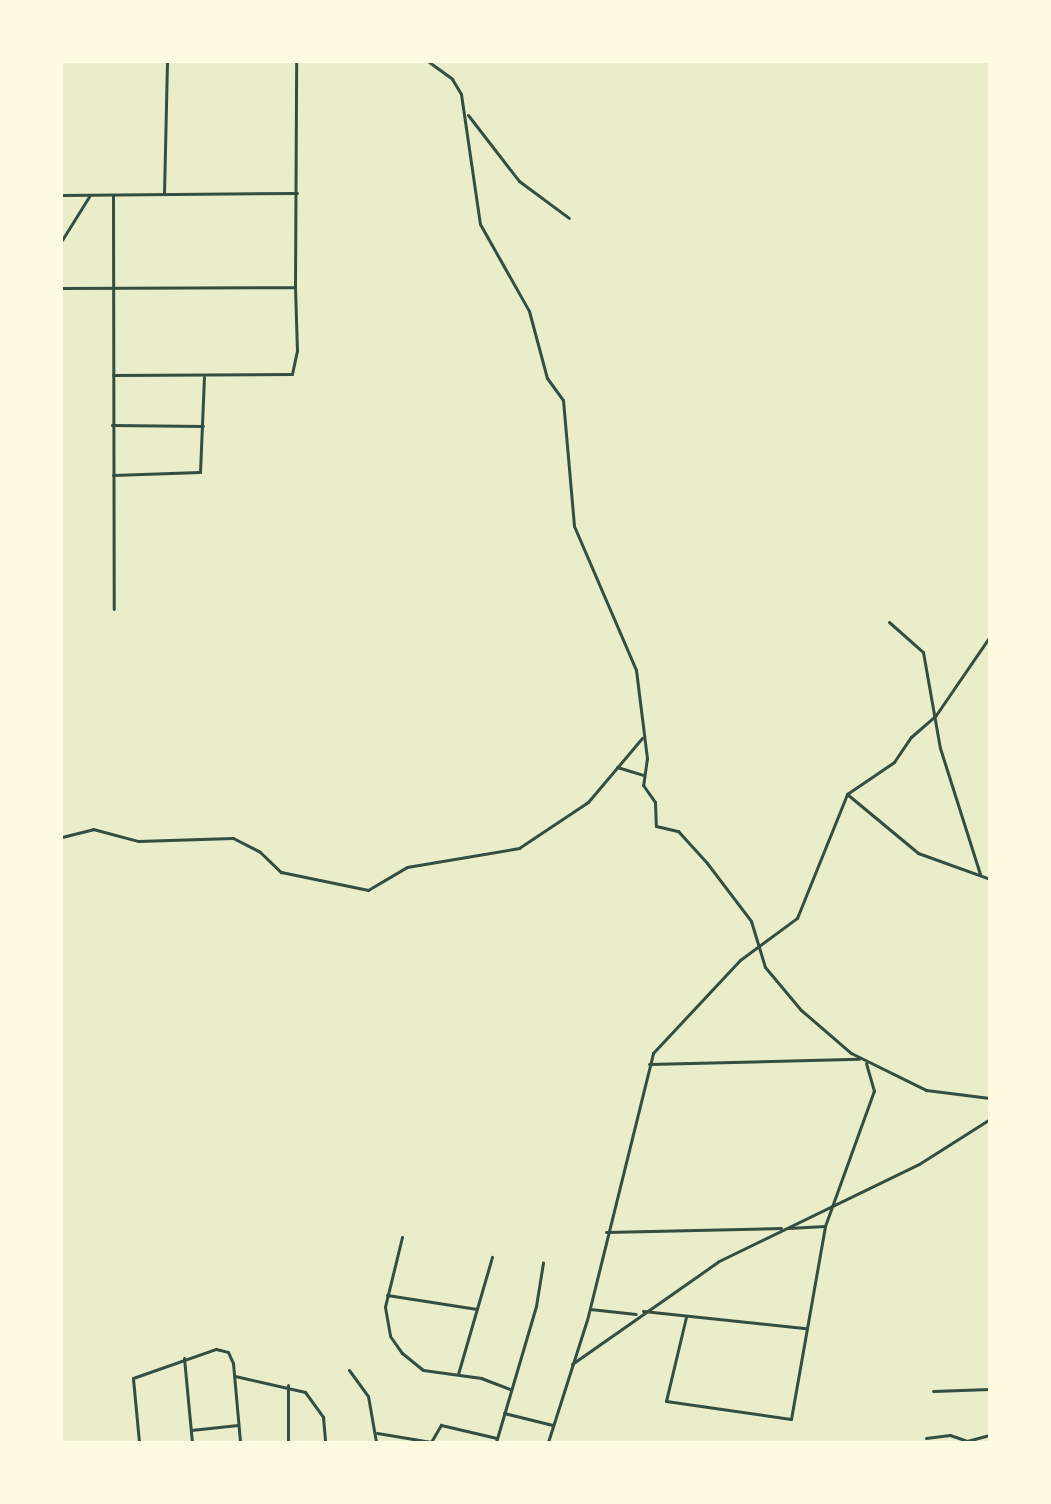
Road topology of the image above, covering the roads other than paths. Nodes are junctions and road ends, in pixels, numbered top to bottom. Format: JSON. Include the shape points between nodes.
{"nodes":[{"id":1,"x":166,"y":62,"type":"edge"},
{"id":2,"x":296,"y":62,"type":"edge"},
{"id":3,"x":429,"y":62,"type":"edge"},
{"id":4,"x":468,"y":115,"type":"junction"},
{"id":5,"x":164,"y":194,"type":"junction"},
{"id":6,"x":297,"y":194,"type":"junction"},
{"id":7,"x":62,"y":195,"type":"edge"},
{"id":8,"x":90,"y":195,"type":"junction"},
{"id":9,"x":113,"y":195,"type":"junction"},
{"id":10,"x":568,"y":218,"type":"dead end"},
{"id":11,"x":62,"y":240,"type":"edge"},
{"id":12,"x":114,"y":287,"type":"junction"},
{"id":13,"x":295,"y":287,"type":"junction"},
{"id":14,"x":62,"y":288,"type":"edge"},
{"id":15,"x":112,"y":375,"type":"junction"},
{"id":16,"x":204,"y":377,"type":"junction"},
{"id":17,"x":112,"y":425,"type":"junction"},
{"id":18,"x":203,"y":426,"type":"junction"},
{"id":19,"x":113,"y":476,"type":"junction"},
{"id":20,"x":114,"y":609,"type":"dead end"},
{"id":21,"x":889,"y":622,"type":"dead end"},
{"id":22,"x":990,"y":636,"type":"edge"},
{"id":23,"x":936,"y":716,"type":"junction"},
{"id":24,"x":643,"y":736,"type":"junction"},
{"id":25,"x":617,"y":767,"type":"junction"},
{"id":26,"x":644,"y":775,"type":"junction"},
{"id":27,"x":848,"y":794,"type":"junction"},
{"id":28,"x":62,"y":837,"type":"edge"},
{"id":29,"x":980,"y":874,"type":"junction"},
{"id":30,"x":990,"y":879,"type":"edge"},
{"id":31,"x":756,"y":948,"type":"junction"},
{"id":32,"x":861,"y":1059,"type":"junction"},
{"id":33,"x":865,"y":1061,"type":"junction"},
{"id":34,"x":649,"y":1064,"type":"junction"},
{"id":35,"x":990,"y":1098,"type":"edge"},
{"id":36,"x":990,"y":1119,"type":"edge"},
{"id":37,"x":831,"y":1208,"type":"junction"},
{"id":38,"x":825,"y":1226,"type":"junction"},
{"id":39,"x":782,"y":1228,"type":"junction"},
{"id":40,"x":606,"y":1232,"type":"junction"},
{"id":41,"x":402,"y":1237,"type":"dead end"},
{"id":42,"x":492,"y":1257,"type":"dead end"},
{"id":43,"x":543,"y":1263,"type":"dead end"},
{"id":44,"x":387,"y":1295,"type":"junction"},
{"id":45,"x":477,"y":1309,"type":"junction"},
{"id":46,"x":590,"y":1309,"type":"junction"},
{"id":47,"x":641,"y":1311,"type":"junction"},
{"id":48,"x":636,"y":1314,"type":"junction"},
{"id":49,"x":686,"y":1317,"type":"junction"},
{"id":50,"x":806,"y":1328,"type":"junction"},
{"id":51,"x":184,"y":1357,"type":"junction"},
{"id":52,"x":571,"y":1365,"type":"junction"},
{"id":53,"x":349,"y":1370,"type":"dead end"},
{"id":54,"x":458,"y":1374,"type":"junction"},
{"id":55,"x":235,"y":1376,"type":"junction"},
{"id":56,"x":288,"y":1385,"type":"junction"},
{"id":57,"x":510,"y":1389,"type":"junction"},
{"id":58,"x":990,"y":1389,"type":"edge"},
{"id":59,"x":933,"y":1391,"type":"dead end"},
{"id":60,"x":504,"y":1413,"type":"junction"},
{"id":61,"x":238,"y":1425,"type":"junction"},
{"id":62,"x":553,"y":1425,"type":"junction"},
{"id":63,"x":191,"y":1430,"type":"junction"},
{"id":64,"x":377,"y":1433,"type":"junction"},
{"id":65,"x":990,"y":1435,"type":"edge"},
{"id":66,"x":926,"y":1437,"type":"dead end"},
{"id":67,"x":496,"y":1440,"type":"edge"},
{"id":68,"x":431,"y":1442,"type":"edge"},
{"id":69,"x":139,"y":1443,"type":"edge"},
{"id":70,"x":192,"y":1443,"type":"edge"},
{"id":71,"x":240,"y":1443,"type":"edge"},
{"id":72,"x":288,"y":1443,"type":"edge"},
{"id":73,"x":325,"y":1443,"type":"edge"},
{"id":74,"x":376,"y":1443,"type":"edge"},
{"id":75,"x":548,"y":1443,"type":"edge"}],
"edges":[{"from":1,"to":5,"type":"street"},
{"from":2,"to":6,"type":"street"},
{"from":3,"to":4,"type":"street","via":[[452,79]]},
{"from":4,"to":10,"type":"street","via":[[519,181]]},
{"from":4,"to":24,"type":"street","via":[[466,153],[477,213],[529,311],[547,378],[563,400],[574,526],[636,670]]},
{"from":5,"to":6,"type":"street"},
{"from":5,"to":9,"type":"street"},
{"from":6,"to":13,"type":"street"},
{"from":7,"to":8,"type":"street"},
{"from":8,"to":9,"type":"street"},
{"from":8,"to":11,"type":"street"},
{"from":9,"to":12,"type":"street"},
{"from":12,"to":13,"type":"street"},
{"from":12,"to":14,"type":"street"},
{"from":12,"to":15,"type":"street"},
{"from":13,"to":16,"type":"street","via":[[292,374]]},
{"from":15,"to":16,"type":"street"},
{"from":15,"to":17,"type":"street"},
{"from":16,"to":18,"type":"street"},
{"from":17,"to":18,"type":"street"},
{"from":17,"to":19,"type":"street"},
{"from":18,"to":19,"type":"street","via":[[200,472]]},
{"from":19,"to":20,"type":"street"},
{"from":21,"to":23,"type":"street","via":[[923,652],[925,682]]},
{"from":22,"to":23,"type":"street"},
{"from":23,"to":27,"type":"street","via":[[911,737],[894,762]]},
{"from":23,"to":29,"type":"street","via":[[940,748]]},
{"from":24,"to":25,"type":"street"},
{"from":24,"to":26,"type":"street"},
{"from":25,"to":26,"type":"street"},
{"from":25,"to":28,"type":"street","via":[[588,802],[519,848],[407,867],[368,890],[281,872],[260,852],[233,838],[133,841],[93,829]]},
{"from":26,"to":31,"type":"street","via":[[656,826],[678,831],[712,869],[751,921]]},
{"from":27,"to":29,"type":"street","via":[[918,853]]},
{"from":27,"to":31,"type":"street","via":[[806,902],[786,930]]},
{"from":29,"to":30,"type":"street"},
{"from":31,"to":32,"type":"street","via":[[801,1010]]},
{"from":31,"to":34,"type":"street","via":[[665,1035]]},
{"from":32,"to":33,"type":"street"},
{"from":32,"to":34,"type":"street"},
{"from":33,"to":35,"type":"street","via":[[939,1094]]},
{"from":33,"to":37,"type":"street","via":[[874,1091]]},
{"from":34,"to":40,"type":"street"},
{"from":36,"to":37,"type":"street","via":[[935,1155]]},
{"from":37,"to":38,"type":"street"},
{"from":37,"to":39,"type":"street"},
{"from":38,"to":39,"type":"street"},
{"from":38,"to":50,"type":"street"},
{"from":39,"to":40,"type":"street"},
{"from":39,"to":47,"type":"street"},
{"from":40,"to":46,"type":"street"},
{"from":41,"to":44,"type":"street"},
{"from":42,"to":45,"type":"street"},
{"from":43,"to":57,"type":"street"},
{"from":44,"to":45,"type":"street"},
{"from":44,"to":54,"type":"street","via":[[386,1322],[402,1353],[423,1370]]},
{"from":45,"to":54,"type":"street"},
{"from":46,"to":48,"type":"street"},
{"from":46,"to":52,"type":"street"},
{"from":47,"to":48,"type":"street"},
{"from":47,"to":49,"type":"street"},
{"from":48,"to":52,"type":"street"},
{"from":49,"to":50,"type":"street"},
{"from":49,"to":50,"type":"street","via":[[666,1401],[765,1419],[784,1420],[794,1412]]},
{"from":51,"to":55,"type":"street","via":[[222,1349],[232,1357]]},
{"from":51,"to":63,"type":"street"},
{"from":51,"to":69,"type":"street","via":[[133,1378]]},
{"from":52,"to":62,"type":"street"},
{"from":53,"to":64,"type":"street","via":[[368,1396]]},
{"from":54,"to":57,"type":"street"},
{"from":55,"to":56,"type":"street"},
{"from":55,"to":61,"type":"street"},
{"from":56,"to":72,"type":"street"},
{"from":56,"to":73,"type":"street","via":[[317,1404]]},
{"from":57,"to":60,"type":"street"},
{"from":58,"to":59,"type":"street"},
{"from":60,"to":62,"type":"street"},
{"from":60,"to":67,"type":"street"},
{"from":61,"to":63,"type":"street"},
{"from":61,"to":71,"type":"street"},
{"from":62,"to":75,"type":"street"},
{"from":63,"to":70,"type":"street"},
{"from":64,"to":68,"type":"street"},
{"from":64,"to":74,"type":"street"},
{"from":65,"to":66,"type":"street","via":[[967,1441],[950,1435]]},
{"from":67,"to":68,"type":"street","via":[[441,1425]]}]}
